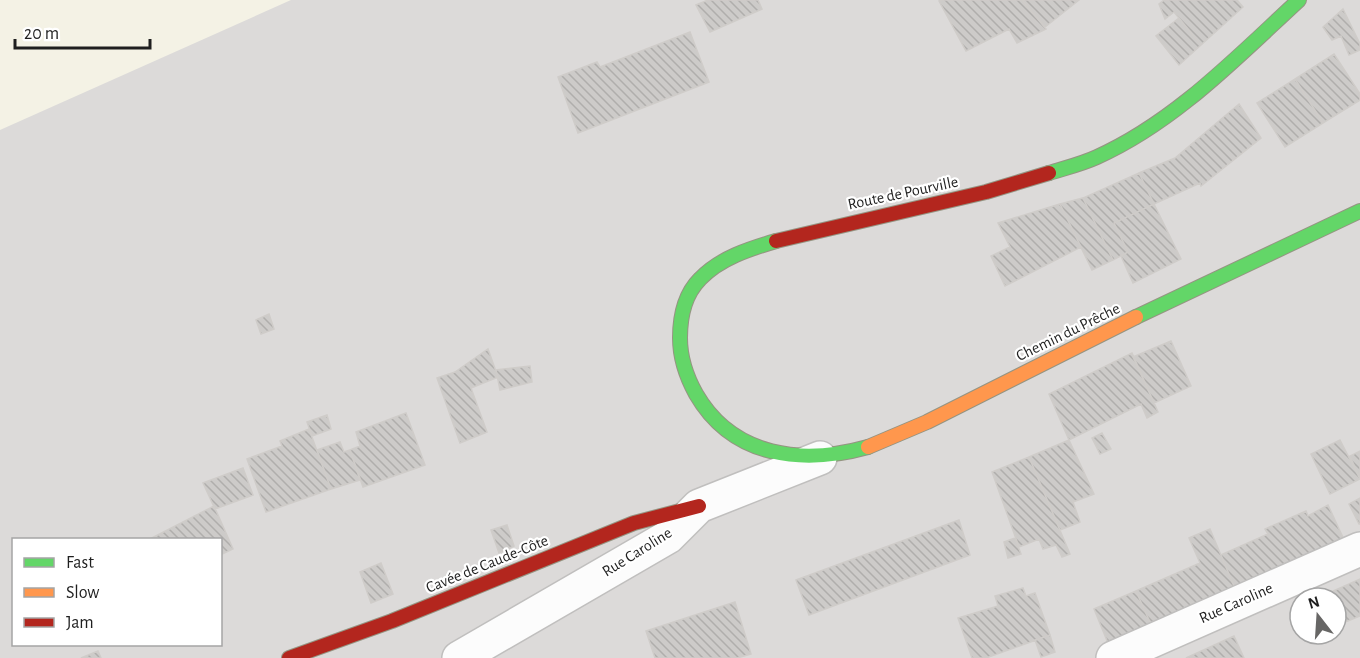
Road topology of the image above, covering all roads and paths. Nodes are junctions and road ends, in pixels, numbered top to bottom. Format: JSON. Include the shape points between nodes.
{"nodes":[{"id":1,"x":1299,"y":0,"type":"edge"},
{"id":2,"x":1360,"y":211,"type":"edge"},
{"id":3,"x":783,"y":453,"type":"joint"},
{"id":4,"x":820,"y":458,"type":"junction"},
{"id":5,"x":699,"y":506,"type":"junction"},
{"id":6,"x":1360,"y":549,"type":"edge"},
{"id":7,"x":289,"y":658,"type":"edge"},
{"id":8,"x":459,"y":658,"type":"edge"},
{"id":9,"x":1113,"y":658,"type":"edge"}],
"edges":[{"from":1,"to":3,"type":"main road","name":"Route de Pourville","via":[[1222,71],[1161,119],[1097,157],[1009,186],[840,223],[751,248],[719,263],[698,281],[685,300],[679,330],[680,359],[692,385],[706,410],[726,432]]},
{"from":2,"to":4,"type":"main road","name":"Chemin du Prêche","via":[[906,430],[863,448]]},
{"from":3,"to":4,"type":"main road","name":"Chemin du Prêche"},
{"from":4,"to":5,"type":"street","name":"Rue Caroline"},
{"from":5,"to":7,"type":"main road","name":"Cavée de Caude-Côte","via":[[634,523],[392,621]]},
{"from":5,"to":8,"type":"street","name":"Rue Caroline","via":[[668,537]]},
{"from":6,"to":9,"type":"street","name":"Rue Caroline"}]}
